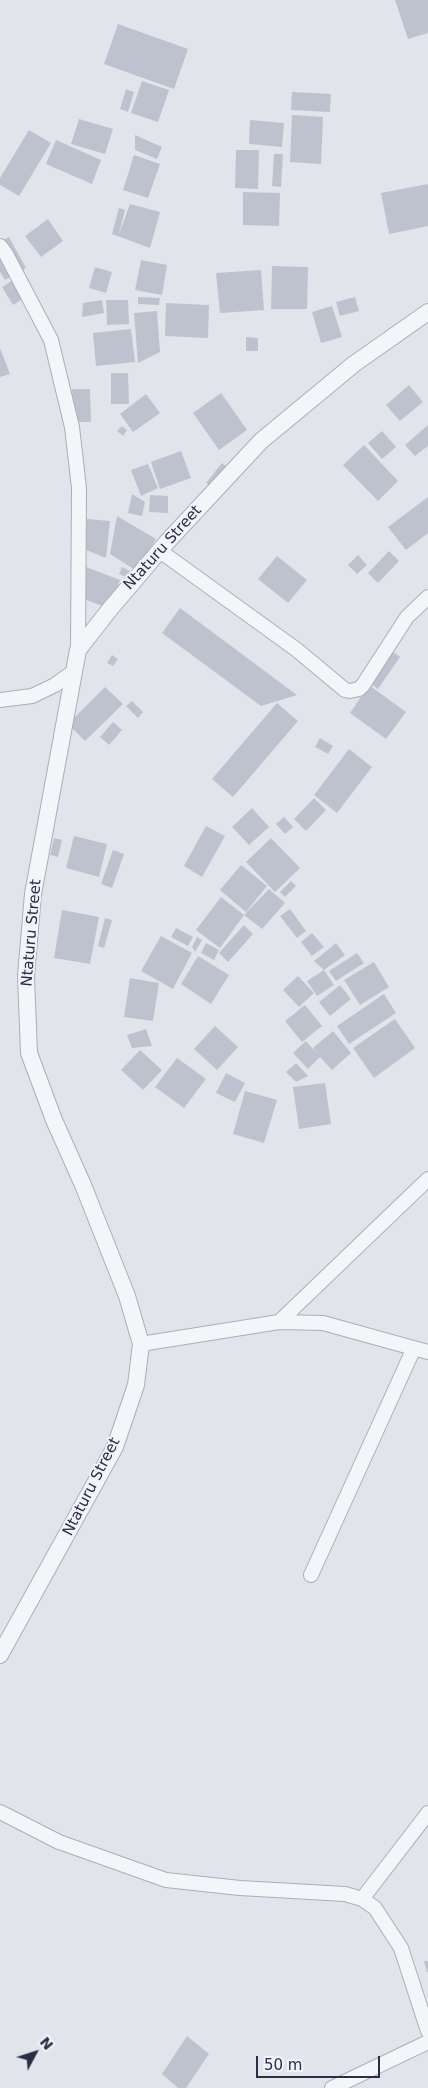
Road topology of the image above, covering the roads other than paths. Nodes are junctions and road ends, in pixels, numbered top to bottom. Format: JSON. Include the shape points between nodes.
{"nodes":[{"id":1,"x":2,"y":251,"type":"edge"},
{"id":2,"x":428,"y":312,"type":"edge"},
{"id":3,"x":160,"y":551,"type":"junction"},
{"id":4,"x":428,"y":596,"type":"edge"},
{"id":5,"x":78,"y":650,"type":"junction"},
{"id":6,"x":73,"y":672,"type":"junction"},
{"id":7,"x":0,"y":700,"type":"edge"},
{"id":8,"x":428,"y":1179,"type":"edge"},
{"id":9,"x":279,"y":1322,"type":"junction"},
{"id":10,"x":141,"y":1344,"type":"junction"},
{"id":11,"x":414,"y":1348,"type":"junction"},
{"id":12,"x":428,"y":1352,"type":"edge"},
{"id":13,"x":311,"y":1575,"type":"dead end"},
{"id":14,"x":0,"y":1655,"type":"edge"},
{"id":15,"x":0,"y":1812,"type":"edge"},
{"id":16,"x":428,"y":1813,"type":"edge"},
{"id":17,"x":362,"y":1899,"type":"junction"},
{"id":18,"x":428,"y":2031,"type":"edge"},
{"id":19,"x":428,"y":2042,"type":"edge"},
{"id":20,"x":332,"y":2088,"type":"edge"}],
"edges":[{"from":1,"to":5,"type":"street","via":[[51,340],[72,427],[79,488]]},
{"from":2,"to":3,"type":"street","name":"Ntaturu Street","via":[[354,364],[262,441]]},
{"from":3,"to":4,"type":"street","via":[[350,691],[363,686],[407,617]]},
{"from":3,"to":5,"type":"street","name":"Ntaturu Street"},
{"from":5,"to":6,"type":"street","name":"Ntaturu Street"},
{"from":6,"to":7,"type":"street","via":[[32,696]]},
{"from":6,"to":10,"type":"street","name":"Ntaturu Street","via":[[33,894],[26,976],[28,1053],[128,1296]]},
{"from":8,"to":9,"type":"street"},
{"from":9,"to":10,"type":"street"},
{"from":9,"to":11,"type":"street","via":[[323,1323]]},
{"from":10,"to":14,"type":"street","name":"Ntaturu Street","via":[[136,1385],[115,1447]]},
{"from":11,"to":12,"type":"street"},
{"from":11,"to":13,"type":"street"},
{"from":15,"to":17,"type":"street","via":[[60,1842],[166,1880],[345,1894]]},
{"from":16,"to":17,"type":"street"},
{"from":17,"to":18,"type":"street","via":[[375,1908],[401,1948]]},
{"from":19,"to":20,"type":"street"}]}
